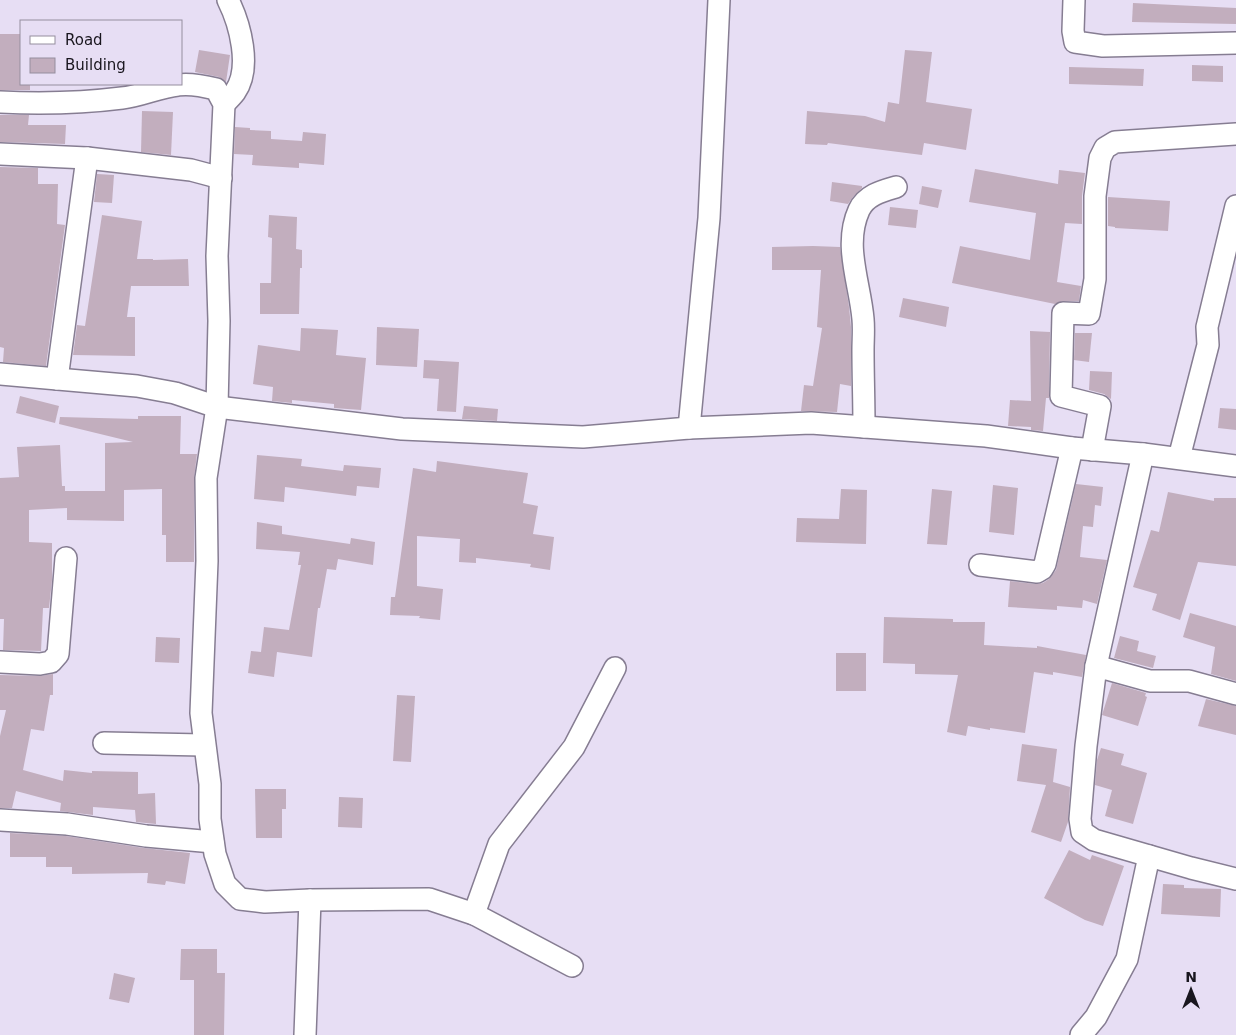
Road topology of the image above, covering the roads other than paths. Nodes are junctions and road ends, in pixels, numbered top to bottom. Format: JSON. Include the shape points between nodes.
{"nodes":[{"id":1,"x":228,"y":0,"type":"edge"},
{"id":2,"x":719,"y":0,"type":"edge"},
{"id":3,"x":1074,"y":0,"type":"edge"},
{"id":4,"x":1236,"y":43,"type":"edge"},
{"id":5,"x":0,"y":102,"type":"edge"},
{"id":6,"x":224,"y":104,"type":"junction"},
{"id":7,"x":1234,"y":137,"type":"edge"},
{"id":8,"x":0,"y":154,"type":"edge"},
{"id":9,"x":87,"y":158,"type":"junction"},
{"id":10,"x":221,"y":178,"type":"junction"},
{"id":11,"x":896,"y":186,"type":"dead end"},
{"id":12,"x":1236,"y":206,"type":"edge"},
{"id":13,"x":0,"y":374,"type":"edge"},
{"id":14,"x":57,"y":379,"type":"junction"},
{"id":15,"x":217,"y":407,"type":"junction"},
{"id":16,"x":864,"y":427,"type":"junction"},
{"id":17,"x":689,"y":428,"type":"junction"},
{"id":18,"x":1082,"y":449,"type":"junction"},
{"id":19,"x":1143,"y":454,"type":"junction"},
{"id":20,"x":1179,"y":458,"type":"junction"},
{"id":21,"x":1236,"y":466,"type":"edge"},
{"id":22,"x":66,"y":558,"type":"dead end"},
{"id":23,"x":980,"y":565,"type":"dead end"},
{"id":24,"x":0,"y":662,"type":"edge"},
{"id":25,"x":1096,"y":666,"type":"junction"},
{"id":26,"x":615,"y":668,"type":"dead end"},
{"id":27,"x":1236,"y":694,"type":"edge"},
{"id":28,"x":104,"y":743,"type":"dead end"},
{"id":29,"x":204,"y":745,"type":"junction"},
{"id":30,"x":0,"y":820,"type":"edge"},
{"id":31,"x":213,"y":842,"type":"junction"},
{"id":32,"x":1149,"y":856,"type":"junction"},
{"id":33,"x":1236,"y":879,"type":"edge"},
{"id":34,"x":310,"y":900,"type":"junction"},
{"id":35,"x":474,"y":914,"type":"junction"},
{"id":36,"x":572,"y":966,"type":"dead end"},
{"id":37,"x":305,"y":1035,"type":"edge"},
{"id":38,"x":1081,"y":1035,"type":"edge"}],
"edges":[{"from":1,"to":6,"type":"street","via":[[239,23],[243,52],[242,72],[236,91]]},
{"from":2,"to":17,"type":"street","via":[[709,218]]},
{"from":3,"to":4,"type":"street","via":[[1075,42],[1103,46]]},
{"from":5,"to":6,"type":"street","via":[[122,98],[178,85],[216,89]]},
{"from":6,"to":10,"type":"street"},
{"from":7,"to":18,"type":"street","via":[[1115,142],[1105,148],[1100,158],[1095,196],[1095,279],[1089,314],[1063,313],[1061,396],[1100,406]]},
{"from":8,"to":9,"type":"street"},
{"from":9,"to":10,"type":"street","via":[[191,170]]},
{"from":9,"to":14,"type":"street"},
{"from":10,"to":15,"type":"street","via":[[217,256]]},
{"from":11,"to":16,"type":"street","via":[[865,201],[851,240],[863,321]]},
{"from":12,"to":20,"type":"street","via":[[1207,327],[1208,346]]},
{"from":13,"to":14,"type":"street"},
{"from":14,"to":15,"type":"street","via":[[137,386],[176,393]]},
{"from":15,"to":17,"type":"street","via":[[385,428],[583,437]]},
{"from":15,"to":29,"type":"street","via":[[206,478],[207,561],[201,713]]},
{"from":16,"to":17,"type":"street","via":[[811,423]]},
{"from":16,"to":18,"type":"street","via":[[986,436]]},
{"from":18,"to":19,"type":"street"},
{"from":18,"to":23,"type":"street","via":[[1042,569],[1037,572]]},
{"from":19,"to":20,"type":"street"},
{"from":19,"to":25,"type":"street"},
{"from":20,"to":21,"type":"street"},
{"from":22,"to":24,"type":"street","via":[[58,654],[50,662],[40,664]]},
{"from":25,"to":27,"type":"street","via":[[1150,680],[1189,680]]},
{"from":25,"to":32,"type":"street","via":[[1086,746],[1080,818],[1082,832],[1094,840]]},
{"from":26,"to":35,"type":"street","via":[[574,747],[499,844]]},
{"from":28,"to":29,"type":"street"},
{"from":29,"to":31,"type":"street"},
{"from":30,"to":31,"type":"street","via":[[67,824]]},
{"from":31,"to":34,"type":"street","via":[[226,884],[240,899],[265,902]]},
{"from":32,"to":33,"type":"street"},
{"from":32,"to":38,"type":"street","via":[[1127,959],[1096,1017]]},
{"from":34,"to":35,"type":"street","via":[[429,898]]},
{"from":34,"to":37,"type":"street"},
{"from":35,"to":36,"type":"street"}]}
